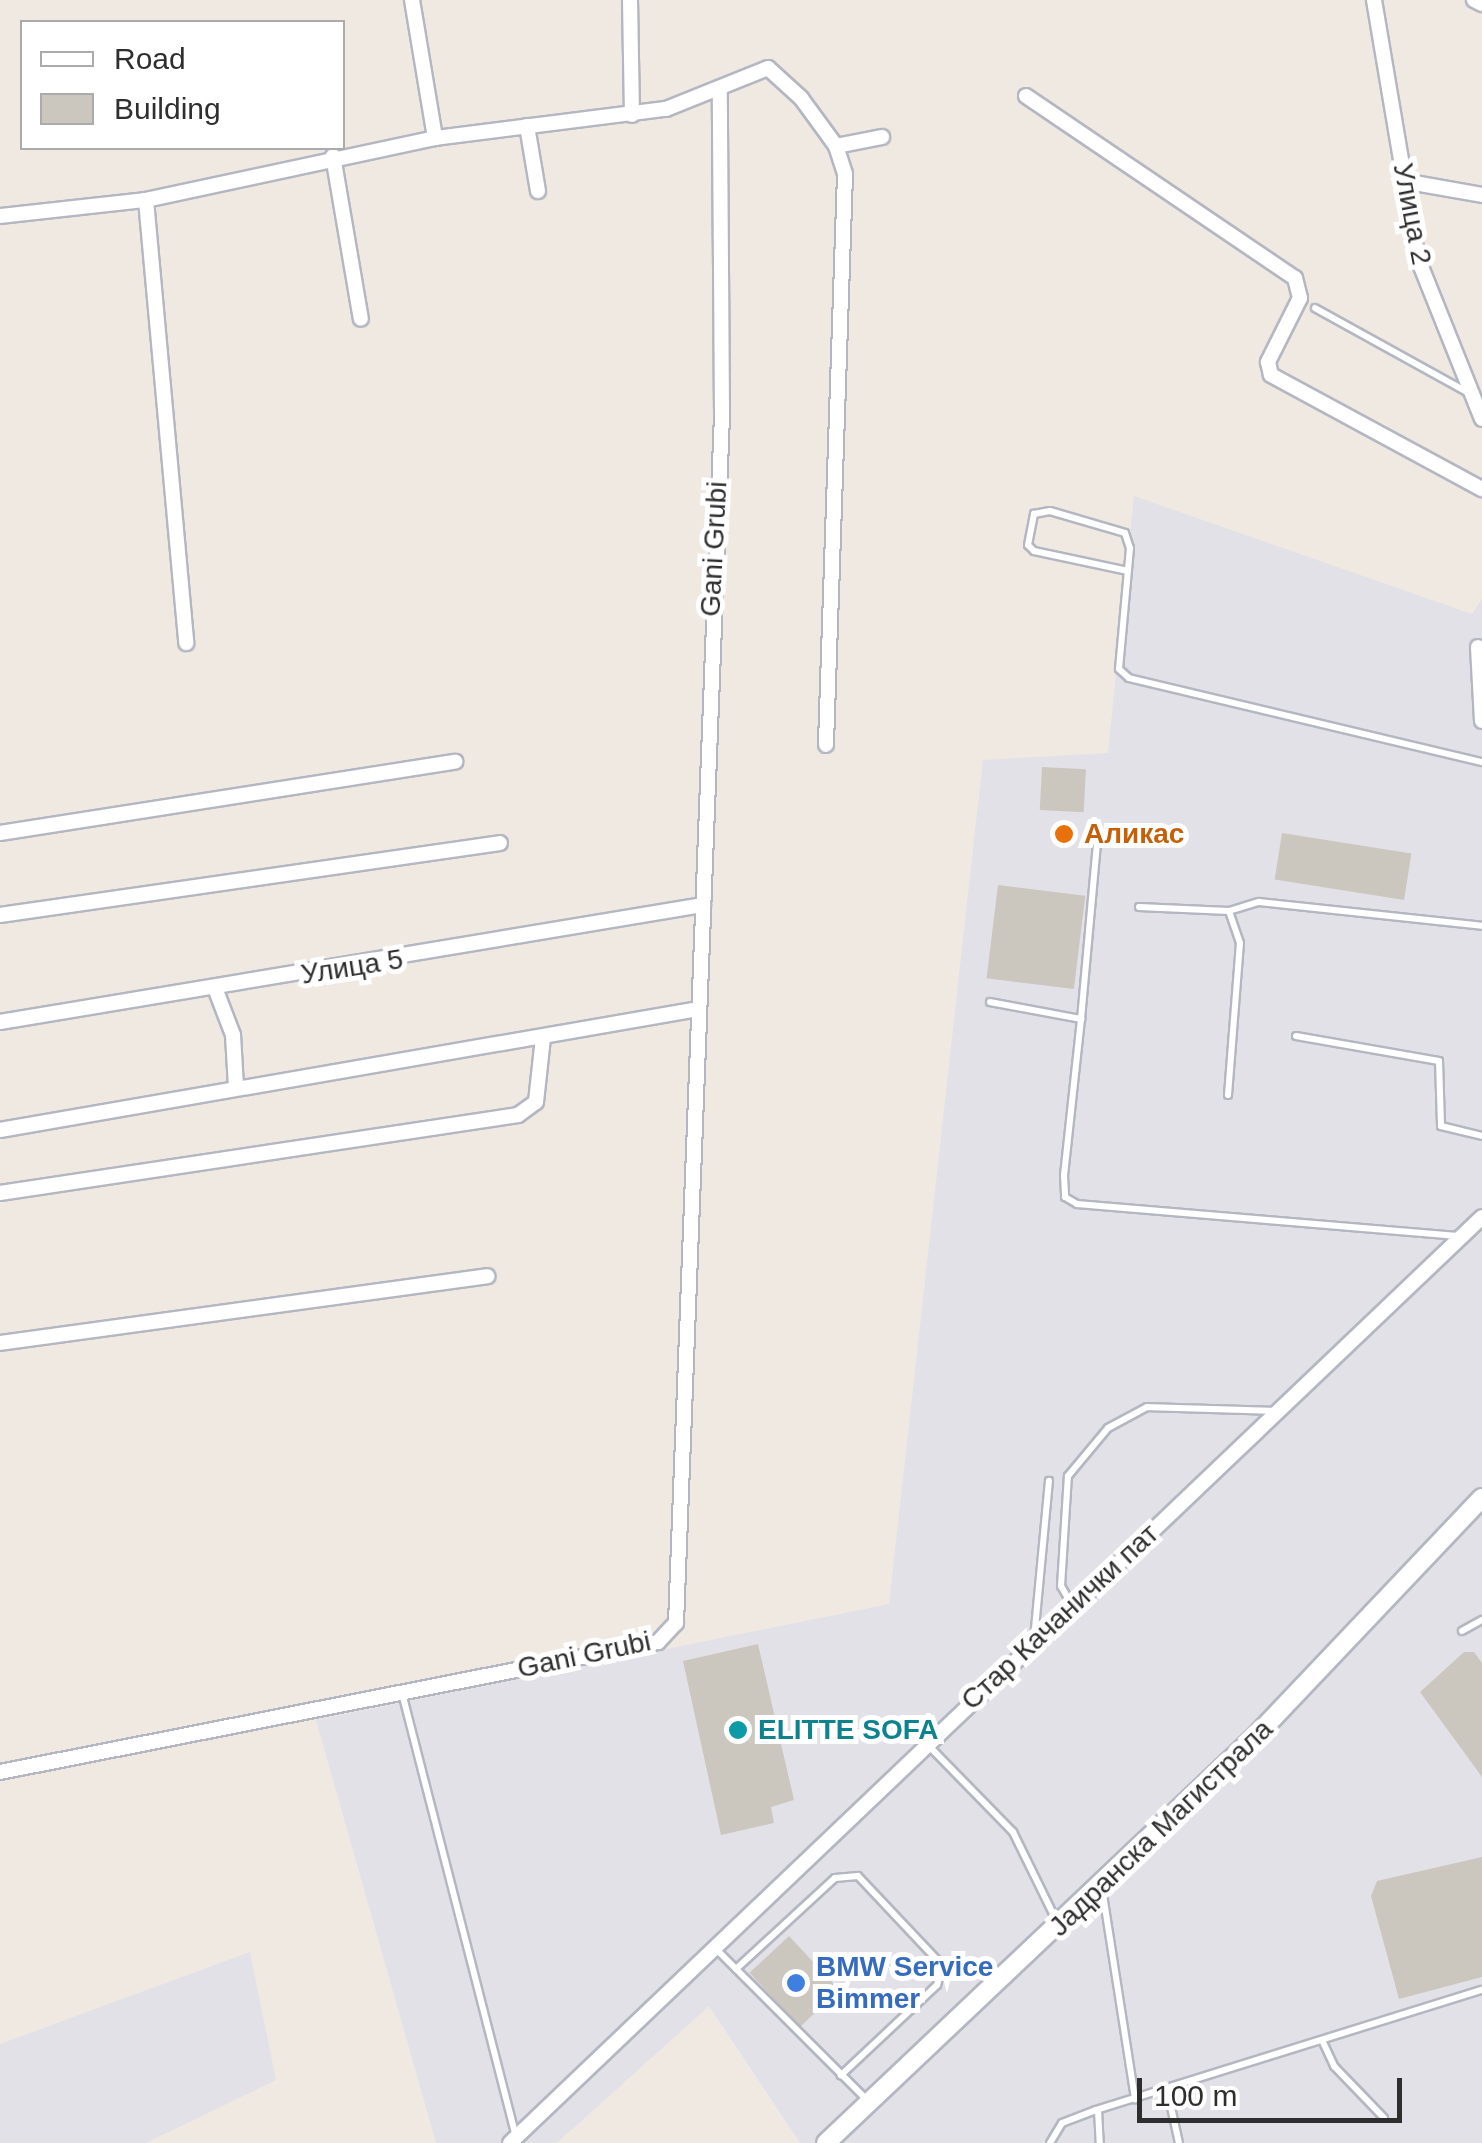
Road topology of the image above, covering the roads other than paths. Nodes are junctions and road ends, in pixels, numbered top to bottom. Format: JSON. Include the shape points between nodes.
{"nodes":[{"id":1,"x":412,"y":0,"type":"edge"},
{"id":2,"x":630,"y":0,"type":"edge"},
{"id":3,"x":1374,"y":0,"type":"edge"},
{"id":4,"x":1474,"y":0,"type":"edge"},
{"id":5,"x":1482,"y":4,"type":"edge"},
{"id":6,"x":720,"y":88,"type":"junction"},
{"id":7,"x":1026,"y":96,"type":"dead end"},
{"id":8,"x":632,"y":115,"type":"junction"},
{"id":9,"x":527,"y":126,"type":"junction"},
{"id":10,"x":882,"y":137,"type":"dead end"},
{"id":11,"x":434,"y":138,"type":"junction"},
{"id":12,"x":836,"y":146,"type":"junction"},
{"id":13,"x":333,"y":156,"type":"junction"},
{"id":14,"x":1403,"y":180,"type":"junction"},
{"id":15,"x":538,"y":191,"type":"dead end"},
{"id":16,"x":1482,"y":195,"type":"edge"},
{"id":17,"x":146,"y":200,"type":"junction"},
{"id":18,"x":0,"y":216,"type":"edge"},
{"id":19,"x":1315,"y":308,"type":"dead end"},
{"id":20,"x":362,"y":319,"type":"dead end"},
{"id":21,"x":1470,"y":394,"type":"junction"},
{"id":22,"x":1482,"y":419,"type":"edge"},
{"id":23,"x":1482,"y":489,"type":"edge"},
{"id":24,"x":1128,"y":572,"type":"junction"},
{"id":25,"x":186,"y":644,"type":"dead end"},
{"id":26,"x":1478,"y":647,"type":"dead end"},
{"id":27,"x":1482,"y":721,"type":"edge"},
{"id":28,"x":826,"y":745,"type":"dead end"},
{"id":29,"x":456,"y":762,"type":"dead end"},
{"id":30,"x":1482,"y":762,"type":"edge"},
{"id":31,"x":0,"y":832,"type":"edge"},
{"id":32,"x":500,"y":843,"type":"dead end"},
{"id":33,"x":1097,"y":844,"type":"dead end"},
{"id":34,"x":703,"y":905,"type":"junction"},
{"id":35,"x":1139,"y":908,"type":"dead end"},
{"id":36,"x":1229,"y":911,"type":"junction"},
{"id":37,"x":0,"y":915,"type":"edge"},
{"id":38,"x":1482,"y":926,"type":"edge"},
{"id":39,"x":215,"y":988,"type":"junction"},
{"id":40,"x":990,"y":1002,"type":"dead end"},
{"id":41,"x":698,"y":1009,"type":"junction"},
{"id":42,"x":1082,"y":1019,"type":"junction"},
{"id":43,"x":0,"y":1022,"type":"edge"},
{"id":44,"x":1296,"y":1036,"type":"dead end"},
{"id":45,"x":543,"y":1038,"type":"junction"},
{"id":46,"x":236,"y":1087,"type":"junction"},
{"id":47,"x":1228,"y":1094,"type":"dead end"},
{"id":48,"x":0,"y":1130,"type":"edge"},
{"id":49,"x":1482,"y":1136,"type":"edge"},
{"id":50,"x":0,"y":1193,"type":"edge"},
{"id":51,"x":1482,"y":1218,"type":"edge"},
{"id":52,"x":1462,"y":1236,"type":"junction"},
{"id":53,"x":487,"y":1276,"type":"dead end"},
{"id":54,"x":0,"y":1343,"type":"edge"},
{"id":55,"x":1277,"y":1411,"type":"junction"},
{"id":56,"x":1049,"y":1481,"type":"dead end"},
{"id":57,"x":1482,"y":1498,"type":"edge"},
{"id":58,"x":1072,"y":1604,"type":"junction"},
{"id":59,"x":1482,"y":1620,"type":"edge"},
{"id":60,"x":1462,"y":1631,"type":"dead end"},
{"id":61,"x":1034,"y":1640,"type":"junction"},
{"id":62,"x":402,"y":1692,"type":"junction"},
{"id":63,"x":926,"y":1744,"type":"junction"},
{"id":64,"x":0,"y":1772,"type":"edge"},
{"id":65,"x":1102,"y":1888,"type":"junction"},
{"id":66,"x":1060,"y":1928,"type":"junction"},
{"id":67,"x":714,"y":1947,"type":"junction"},
{"id":68,"x":736,"y":1969,"type":"junction"},
{"id":69,"x":1482,"y":1990,"type":"edge"},
{"id":70,"x":1322,"y":2040,"type":"junction"},
{"id":71,"x":842,"y":2075,"type":"junction"},
{"id":72,"x":1167,"y":2089,"type":"junction"},
{"id":73,"x":1135,"y":2099,"type":"junction"},
{"id":74,"x":870,"y":2104,"type":"junction"},
{"id":75,"x":1098,"y":2110,"type":"junction"},
{"id":76,"x":1384,"y":2118,"type":"dead end"},
{"id":77,"x":513,"y":2140,"type":"edge"},
{"id":78,"x":826,"y":2143,"type":"edge"},
{"id":79,"x":1050,"y":2143,"type":"edge"},
{"id":80,"x":1100,"y":2143,"type":"edge"},
{"id":81,"x":1179,"y":2143,"type":"edge"}],
"edges":[{"from":1,"to":11,"type":"street"},
{"from":2,"to":8,"type":"street"},
{"from":3,"to":14,"type":"street","name":"Улица 2"},
{"from":4,"to":5,"type":"street"},
{"from":6,"to":8,"type":"street"},
{"from":6,"to":12,"type":"street","via":[[768,68],[801,98]]},
{"from":6,"to":34,"type":"street","name":"Gani Grubi","via":[[722,412]]},
{"from":7,"to":23,"type":"street","via":[[1294,278],[1300,298],[1268,362],[1271,375]]},
{"from":8,"to":9,"type":"street"},
{"from":9,"to":11,"type":"street"},
{"from":9,"to":15,"type":"street"},
{"from":10,"to":12,"type":"street"},
{"from":11,"to":13,"type":"street"},
{"from":12,"to":28,"type":"street","via":[[845,194]]},
{"from":13,"to":17,"type":"street"},
{"from":13,"to":20,"type":"street"},
{"from":14,"to":16,"type":"street"},
{"from":14,"to":21,"type":"street","name":"Улица 2","via":[[1418,259]]},
{"from":17,"to":18,"type":"street"},
{"from":17,"to":25,"type":"street"},
{"from":19,"to":21,"type":"lane"},
{"from":21,"to":22,"type":"street","name":"Улица 2"},
{"from":24,"to":24,"type":"lane","via":[[1128,540],[1119,528],[1050,511],[1034,514],[1028,545],[1034,551]]},
{"from":24,"to":30,"type":"lane","via":[[1119,669],[1129,678]]},
{"from":26,"to":27,"type":"street"},
{"from":29,"to":31,"type":"street"},
{"from":32,"to":37,"type":"street"},
{"from":33,"to":42,"type":"lane"},
{"from":34,"to":39,"type":"street","name":"Улица 5"},
{"from":34,"to":41,"type":"street","name":"Gani Grubi"},
{"from":35,"to":36,"type":"lane"},
{"from":36,"to":38,"type":"lane","via":[[1260,902]]},
{"from":36,"to":47,"type":"lane","via":[[1240,943]]},
{"from":39,"to":43,"type":"street","name":"Улица 5"},
{"from":39,"to":46,"type":"street","via":[[233,1036]]},
{"from":40,"to":42,"type":"lane"},
{"from":41,"to":45,"type":"street"},
{"from":41,"to":62,"type":"street","name":"Gani Grubi","via":[[676,1623],[658,1642]]},
{"from":42,"to":52,"type":"lane","via":[[1065,1198]]},
{"from":44,"to":49,"type":"lane","via":[[1439,1061],[1440,1126]]},
{"from":45,"to":46,"type":"street"},
{"from":45,"to":50,"type":"street","via":[[536,1102],[518,1115]]},
{"from":46,"to":48,"type":"street"},
{"from":51,"to":52,"type":"street","name":"Стар Качанички пат"},
{"from":52,"to":55,"type":"street","name":"Стар Качанички пат"},
{"from":53,"to":54,"type":"street"},
{"from":55,"to":58,"type":"street","name":"Стар Качанички пат"},
{"from":55,"to":58,"type":"lane","via":[[1146,1408],[1108,1428],[1068,1476],[1061,1586]]},
{"from":56,"to":61,"type":"lane"},
{"from":57,"to":65,"type":"street","name":"Јадранска Магистрала"},
{"from":58,"to":61,"type":"street","name":"Стар Качанички пат"},
{"from":59,"to":60,"type":"lane"},
{"from":61,"to":63,"type":"street","name":"Стар Качанички пат"},
{"from":62,"to":64,"type":"street","name":"Gani Grubi","via":[[198,1738]]},
{"from":62,"to":77,"type":"lane"},
{"from":63,"to":66,"type":"lane","via":[[1012,1832]]},
{"from":63,"to":67,"type":"street","name":"Стар Качанички пат"},
{"from":65,"to":66,"type":"street","name":"Јадранска Магистрала"},
{"from":65,"to":73,"type":"lane"},
{"from":66,"to":74,"type":"street","name":"Јадранска Магистрала"},
{"from":67,"to":68,"type":"lane"},
{"from":67,"to":77,"type":"street","name":"Стар Качанички пат"},
{"from":68,"to":71,"type":"lane"},
{"from":68,"to":71,"type":"lane","via":[[834,1878],[858,1876],[938,1961],[940,1974],[937,1985]]},
{"from":69,"to":70,"type":"lane"},
{"from":70,"to":72,"type":"lane"},
{"from":70,"to":76,"type":"lane","via":[[1334,2066]]},
{"from":71,"to":74,"type":"lane"},
{"from":72,"to":73,"type":"lane"},
{"from":72,"to":81,"type":"lane"},
{"from":73,"to":75,"type":"lane"},
{"from":74,"to":78,"type":"street","name":"Јадранска Магистрала"},
{"from":75,"to":79,"type":"lane","via":[[1062,2123]]},
{"from":75,"to":80,"type":"lane"}]}
